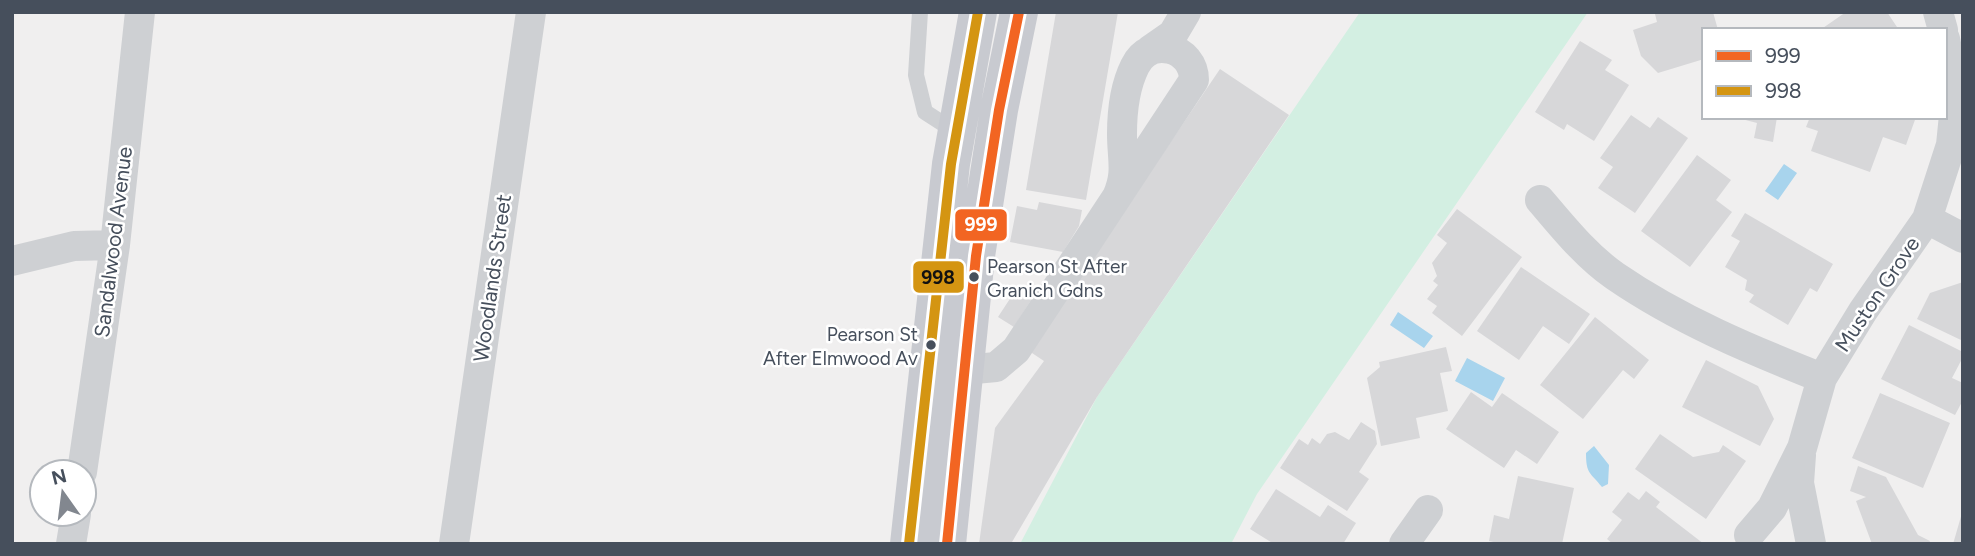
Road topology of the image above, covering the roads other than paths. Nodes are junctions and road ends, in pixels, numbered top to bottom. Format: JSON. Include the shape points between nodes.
{"nodes":[{"id":1,"x":140,"y":12,"type":"edge"},
{"id":2,"x":531,"y":12,"type":"edge"},
{"id":3,"x":920,"y":12,"type":"edge"},
{"id":4,"x":978,"y":12,"type":"edge"},
{"id":5,"x":1019,"y":12,"type":"edge"},
{"id":6,"x":1174,"y":38,"type":"edge"},
{"id":7,"x":1947,"y":49,"type":"edge"},
{"id":8,"x":1123,"y":117,"type":"junction"},
{"id":9,"x":1166,"y":122,"type":"junction"},
{"id":10,"x":957,"y":132,"type":"junction"},
{"id":11,"x":1117,"y":197,"type":"junction"},
{"id":12,"x":1540,"y":200,"type":"dead end"},
{"id":13,"x":1927,"y":219,"type":"junction"},
{"id":14,"x":1963,"y":238,"type":"edge"},
{"id":15,"x":115,"y":245,"type":"junction"},
{"id":16,"x":12,"y":261,"type":"edge"},
{"id":17,"x":964,"y":370,"type":"junction"},
{"id":18,"x":1822,"y":378,"type":"junction"},
{"id":19,"x":1802,"y":448,"type":"junction"},
{"id":20,"x":84,"y":458,"type":"edge"},
{"id":21,"x":1428,"y":510,"type":"dead end"},
{"id":22,"x":1746,"y":539,"type":"edge"},
{"id":23,"x":454,"y":544,"type":"edge"},
{"id":24,"x":909,"y":544,"type":"edge"},
{"id":25,"x":947,"y":544,"type":"edge"},
{"id":26,"x":1404,"y":544,"type":"edge"},
{"id":27,"x":1810,"y":544,"type":"edge"}],
"edges":[{"from":1,"to":15,"type":"street","name":"Sandalwood Avenue"},
{"from":2,"to":23,"type":"street","name":"Woodlands Street"},
{"from":3,"to":10,"type":"lane","via":[[916,75],[925,112]]},
{"from":4,"to":10,"type":"main road"},
{"from":5,"to":17,"type":"main road","via":[[976,256]]},
{"from":6,"to":8,"type":"street","via":[[1136,64]]},
{"from":6,"to":9,"type":"street","via":[[1192,65],[1194,80]]},
{"from":7,"to":13,"type":"street","name":"Muston Grove","via":[[1953,79],[1951,145]]},
{"from":8,"to":9,"type":"street","via":[[1136,135],[1149,134]]},
{"from":8,"to":11,"type":"street","via":[[1125,175]]},
{"from":9,"to":11,"type":"street"},
{"from":10,"to":24,"type":"main road"},
{"from":11,"to":17,"type":"street","via":[[1016,350],[996,367]]},
{"from":12,"to":18,"type":"street","via":[[1584,250],[1614,275],[1685,318]]},
{"from":13,"to":14,"type":"street"},
{"from":13,"to":18,"type":"street","name":"Muston Grove"},
{"from":15,"to":16,"type":"street","via":[[74,246]]},
{"from":15,"to":20,"type":"street","name":"Sandalwood Avenue"},
{"from":17,"to":25,"type":"main road"},
{"from":18,"to":19,"type":"street","name":"Muston Grove"},
{"from":19,"to":22,"type":"street","name":"Muston Grove","via":[[1772,508]]},
{"from":19,"to":27,"type":"street","via":[[1799,483]]},
{"from":21,"to":26,"type":"street"},
{"from":22,"to":27,"type":"street","via":[[1759,527],[1782,524],[1804,535]]}]}
